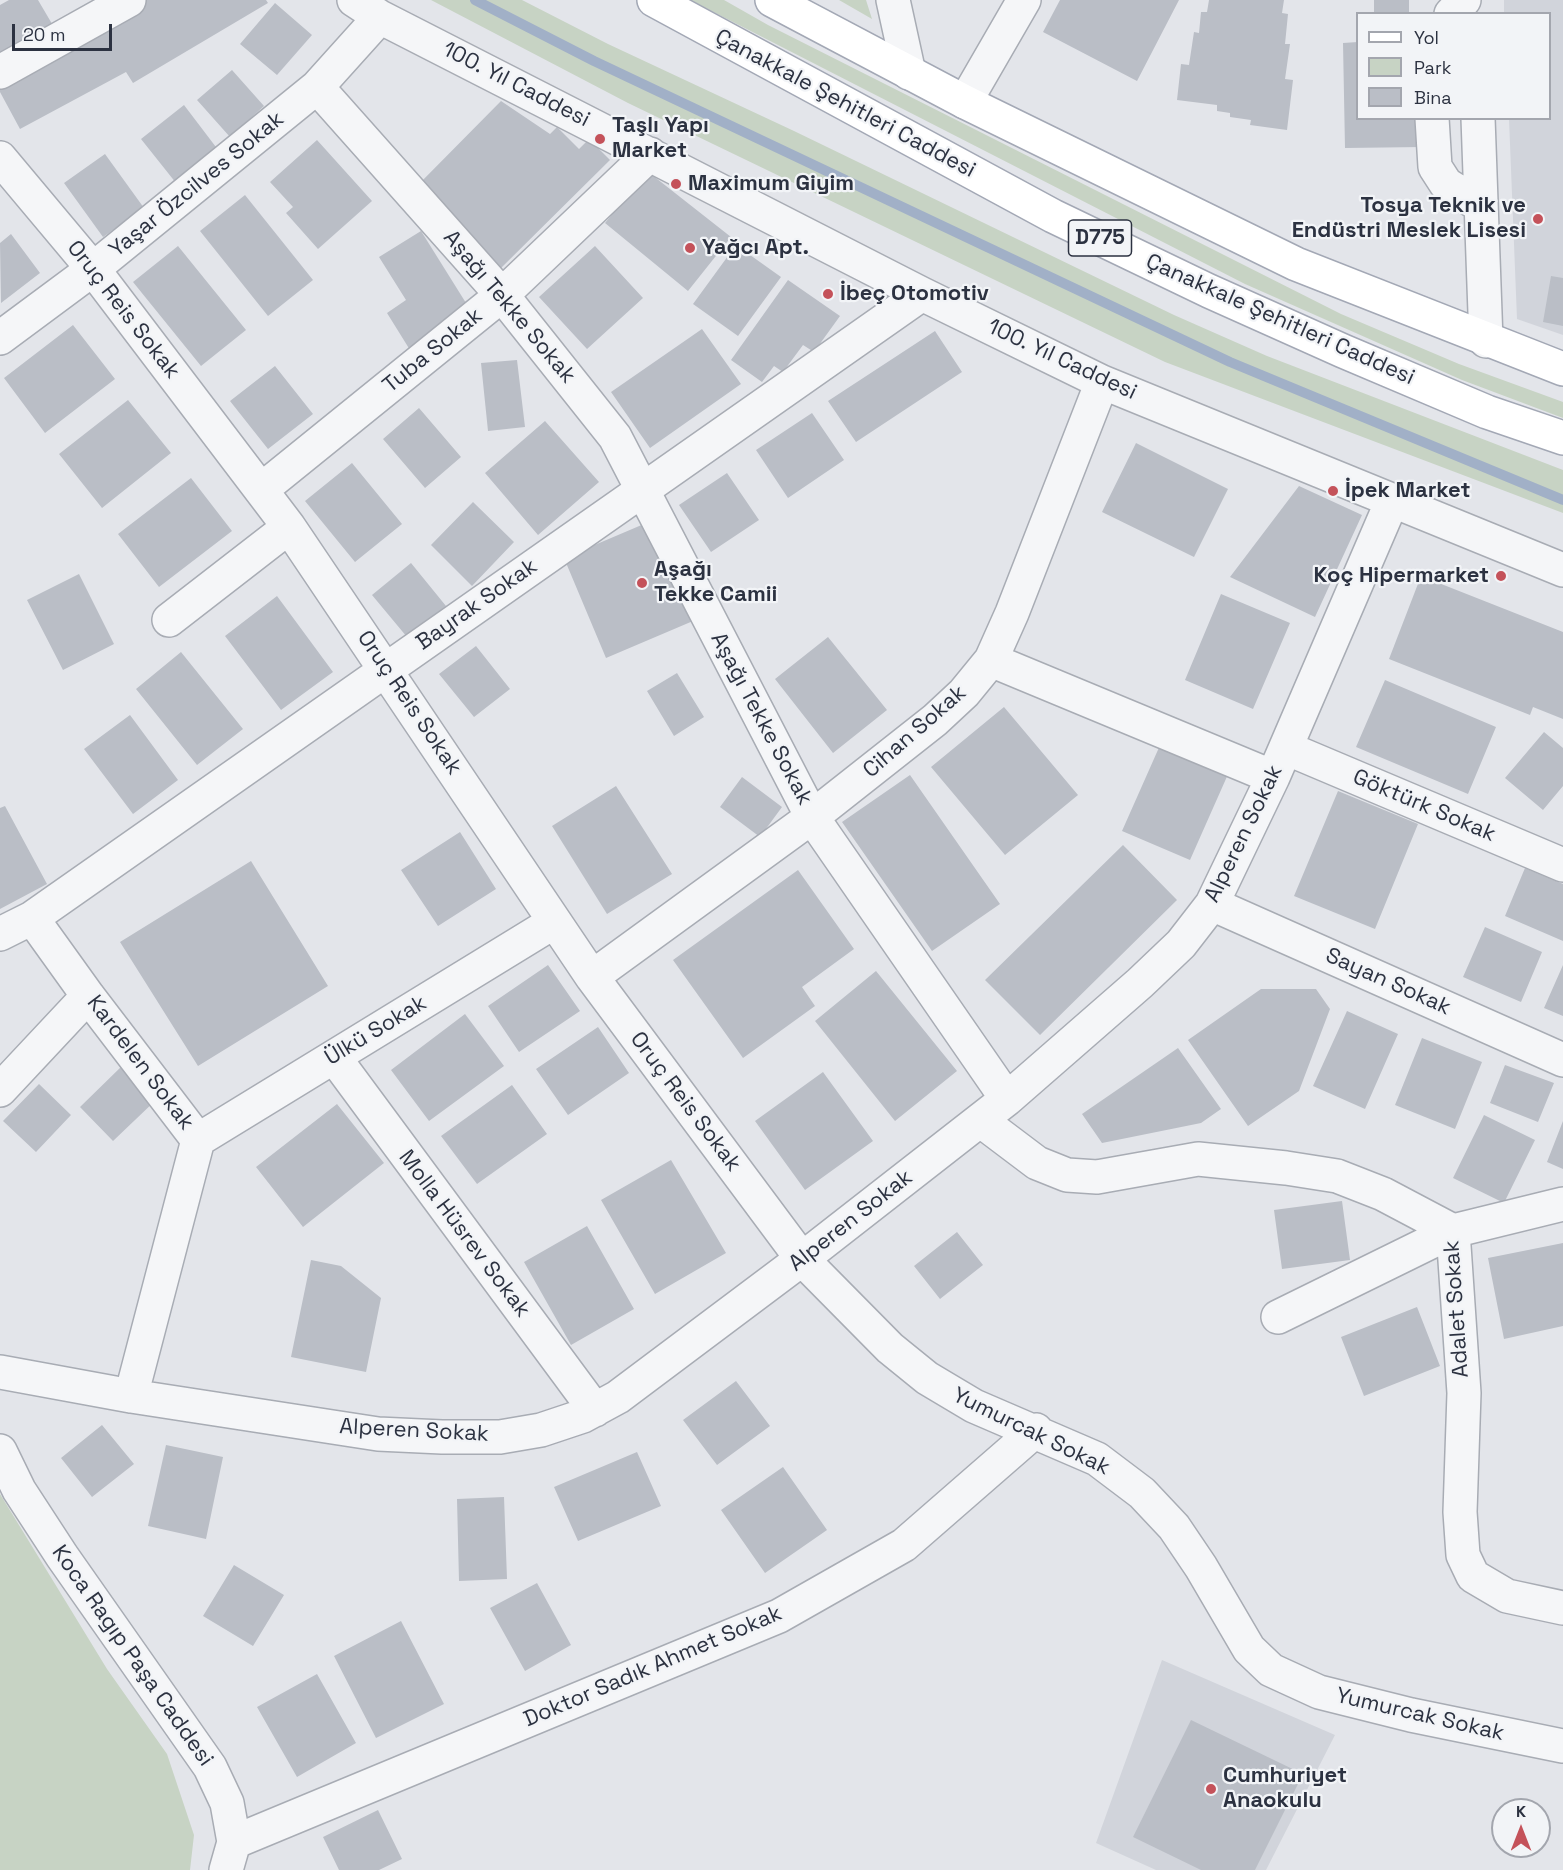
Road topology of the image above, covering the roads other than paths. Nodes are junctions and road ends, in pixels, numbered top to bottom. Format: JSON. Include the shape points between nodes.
{"nodes":[{"id":1,"x":129,"y":0,"type":"edge"},
{"id":2,"x":654,"y":0,"type":"edge"},
{"id":3,"x":772,"y":0,"type":"edge"},
{"id":4,"x":893,"y":0,"type":"edge"},
{"id":5,"x":1024,"y":0,"type":"edge"},
{"id":6,"x":1464,"y":0,"type":"edge"},
{"id":7,"x":367,"y":8,"type":"edge"},
{"id":8,"x":1453,"y":12,"type":"edge"},
{"id":9,"x":0,"y":72,"type":"edge"},
{"id":10,"x":909,"y":73,"type":"junction"},
{"id":11,"x":317,"y":87,"type":"junction"},
{"id":12,"x":965,"y":102,"type":"junction"},
{"id":13,"x":1432,"y":120,"type":"edge"},
{"id":14,"x":1478,"y":120,"type":"edge"},
{"id":15,"x":650,"y":154,"type":"junction"},
{"id":16,"x":0,"y":158,"type":"edge"},
{"id":17,"x":1481,"y":206,"type":"junction"},
{"id":18,"x":93,"y":269,"type":"junction"},
{"id":19,"x":922,"y":294,"type":"junction"},
{"id":20,"x":502,"y":295,"type":"junction"},
{"id":21,"x":0,"y":338,"type":"edge"},
{"id":22,"x":1486,"y":341,"type":"junction"},
{"id":23,"x":1563,"y":369,"type":"edge"},
{"id":24,"x":1102,"y":382,"type":"junction"},
{"id":25,"x":1563,"y":438,"type":"edge"},
{"id":26,"x":261,"y":490,"type":"junction"},
{"id":27,"x":641,"y":490,"type":"junction"},
{"id":28,"x":1392,"y":501,"type":"junction"},
{"id":29,"x":289,"y":527,"type":"junction"},
{"id":30,"x":1563,"y":570,"type":"edge"},
{"id":31,"x":169,"y":620,"type":"dead end"},
{"id":32,"x":991,"y":660,"type":"junction"},
{"id":33,"x":387,"y":669,"type":"junction"},
{"id":34,"x":1280,"y":762,"type":"junction"},
{"id":35,"x":812,"y":817,"type":"junction"},
{"id":36,"x":1563,"y":865,"type":"edge"},
{"id":37,"x":1212,"y":904,"type":"junction"},
{"id":38,"x":32,"y":918,"type":"junction"},
{"id":39,"x":554,"y":922,"type":"junction"},
{"id":40,"x":0,"y":934,"type":"edge"},
{"id":41,"x":592,"y":977,"type":"junction"},
{"id":42,"x":88,"y":996,"type":"junction"},
{"id":43,"x":334,"y":1057,"type":"junction"},
{"id":44,"x":1563,"y":1060,"type":"edge"},
{"id":45,"x":0,"y":1090,"type":"edge"},
{"id":46,"x":1007,"y":1099,"type":"junction"},
{"id":47,"x":980,"y":1120,"type":"junction"},
{"id":48,"x":198,"y":1140,"type":"junction"},
{"id":49,"x":1563,"y":1204,"type":"edge"},
{"id":50,"x":1453,"y":1231,"type":"junction"},
{"id":51,"x":802,"y":1259,"type":"junction"},
{"id":52,"x":1278,"y":1317,"type":"dead end"},
{"id":53,"x":0,"y":1372,"type":"edge"},
{"id":54,"x":131,"y":1396,"type":"junction"},
{"id":55,"x":595,"y":1410,"type":"junction"},
{"id":56,"x":1036,"y":1430,"type":"junction"},
{"id":57,"x":0,"y":1451,"type":"edge"},
{"id":58,"x":1563,"y":1608,"type":"edge"},
{"id":59,"x":1563,"y":1746,"type":"edge"},
{"id":60,"x":230,"y":1856,"type":"edge"}],
"edges":[{"from":1,"to":9,"type":"street"},
{"from":2,"to":25,"type":"main road","name":"Çanakkale Şehitleri Caddesi","number":"D775","via":[[1063,221],[1343,351],[1487,412]]},
{"from":3,"to":10,"type":"main road","number":"D775"},
{"from":4,"to":10,"type":"street"},
{"from":5,"to":12,"type":"street"},
{"from":6,"to":8,"type":"street"},
{"from":7,"to":11,"type":"street","name":"Yaşar Özcilves Sokak"},
{"from":7,"to":15,"type":"street","name":"100. Yıl Caddesi"},
{"from":10,"to":12,"type":"main road","number":"D775"},
{"from":11,"to":18,"type":"street","name":"Yaşar Özcilves Sokak"},
{"from":11,"to":20,"type":"street","name":"Aşağı Tekke Sokak"},
{"from":12,"to":22,"type":"main road","number":"D775","via":[[1296,264]]},
{"from":13,"to":17,"type":"street","via":[[1435,167],[1446,184]]},
{"from":14,"to":17,"type":"street"},
{"from":15,"to":19,"type":"street","name":"100. Yıl Caddesi"},
{"from":15,"to":20,"type":"street","name":"Tuba Sokak"},
{"from":16,"to":18,"type":"street","name":"Oruç Reis Sokak"},
{"from":17,"to":22,"type":"street"},
{"from":18,"to":21,"type":"street","name":"Yaşar Özcilves Sokak"},
{"from":18,"to":26,"type":"street","name":"Oruç Reis Sokak"},
{"from":19,"to":24,"type":"street","name":"100. Yıl Caddesi"},
{"from":19,"to":27,"type":"street","name":"Bayrak Sokak"},
{"from":20,"to":26,"type":"street","name":"Tuba Sokak"},
{"from":20,"to":27,"type":"street","name":"Aşağı Tekke Sokak","via":[[615,437]]},
{"from":22,"to":23,"type":"main road","number":"D775"},
{"from":24,"to":28,"type":"street","name":"100. Yıl Caddesi"},
{"from":24,"to":32,"type":"street","name":"Cihan Sokak"},
{"from":26,"to":29,"type":"street","name":"Oruç Reis Sokak"},
{"from":27,"to":33,"type":"street","name":"Bayrak Sokak"},
{"from":27,"to":35,"type":"street","name":"Aşağı Tekke Sokak"},
{"from":28,"to":30,"type":"street","name":"100. Yıl Caddesi"},
{"from":28,"to":34,"type":"street","name":"Alperen Sokak"},
{"from":29,"to":31,"type":"street"},
{"from":29,"to":33,"type":"street","name":"Oruç Reis Sokak"},
{"from":32,"to":34,"type":"street","name":"Göktürk Sokak"},
{"from":32,"to":35,"type":"street","name":"Cihan Sokak","via":[[935,720]]},
{"from":33,"to":38,"type":"street","name":"Bayrak Sokak"},
{"from":33,"to":39,"type":"street","name":"Oruç Reis Sokak"},
{"from":34,"to":36,"type":"street","name":"Göktürk Sokak"},
{"from":34,"to":37,"type":"street","name":"Alperen Sokak"},
{"from":35,"to":41,"type":"street","name":"Cihan Sokak"},
{"from":35,"to":46,"type":"street","name":"Aşağı Tekke Sokak"},
{"from":37,"to":44,"type":"street","name":"Sayan Sokak"},
{"from":37,"to":46,"type":"street","name":"Alperen Sokak","via":[[1181,944],[1140,983]]},
{"from":38,"to":40,"type":"street","name":"Bayrak Sokak"},
{"from":38,"to":42,"type":"street","name":"Kardelen Sokak"},
{"from":39,"to":41,"type":"street","name":"Oruç Reis Sokak"},
{"from":39,"to":43,"type":"street","name":"Ülkü Sokak"},
{"from":41,"to":51,"type":"street","name":"Oruç Reis Sokak"},
{"from":42,"to":45,"type":"street"},
{"from":42,"to":48,"type":"street","name":"Kardelen Sokak"},
{"from":43,"to":48,"type":"street","name":"Ülkü Sokak"},
{"from":43,"to":55,"type":"street","name":"Molla Hüsrev Sokak"},
{"from":46,"to":47,"type":"street","name":"Alperen Sokak"},
{"from":47,"to":50,"type":"street","name":"Adalet Sokak","via":[[1037,1163],[1067,1174],[1097,1177],[1198,1159],[1286,1168],[1337,1176],[1383,1194]]},
{"from":47,"to":51,"type":"street","name":"Alperen Sokak"},
{"from":48,"to":54,"type":"street","name":"Kardelen Sokak"},
{"from":49,"to":50,"type":"street"},
{"from":50,"to":52,"type":"street"},
{"from":50,"to":58,"type":"street","name":"Adalet Sokak","via":[[1464,1393],[1460,1512],[1463,1555],[1473,1576],[1507,1596]]},
{"from":51,"to":55,"type":"street","name":"Alperen Sokak","via":[[618,1397]]},
{"from":51,"to":56,"type":"street","name":"Yumurcak Sokak","via":[[890,1348],[927,1378],[974,1406]]},
{"from":53,"to":54,"type":"street","name":"Alperen Sokak"},
{"from":54,"to":55,"type":"street","name":"Alperen Sokak","via":[[378,1434],[442,1437],[500,1437],[540,1430]]},
{"from":56,"to":59,"type":"street","name":"Yumurcak Sokak","via":[[1096,1459],[1142,1492],[1174,1527],[1202,1567],[1249,1649],[1271,1670],[1319,1692]]},
{"from":56,"to":60,"type":"street","name":"Doktor Sadık Ahmet Sokak","via":[[904,1545],[779,1616]]},
{"from":57,"to":60,"type":"street","name":"Koca Ragıp Paşa Caddesi","via":[[19,1490],[62,1556],[210,1767],[227,1803]]}]}
